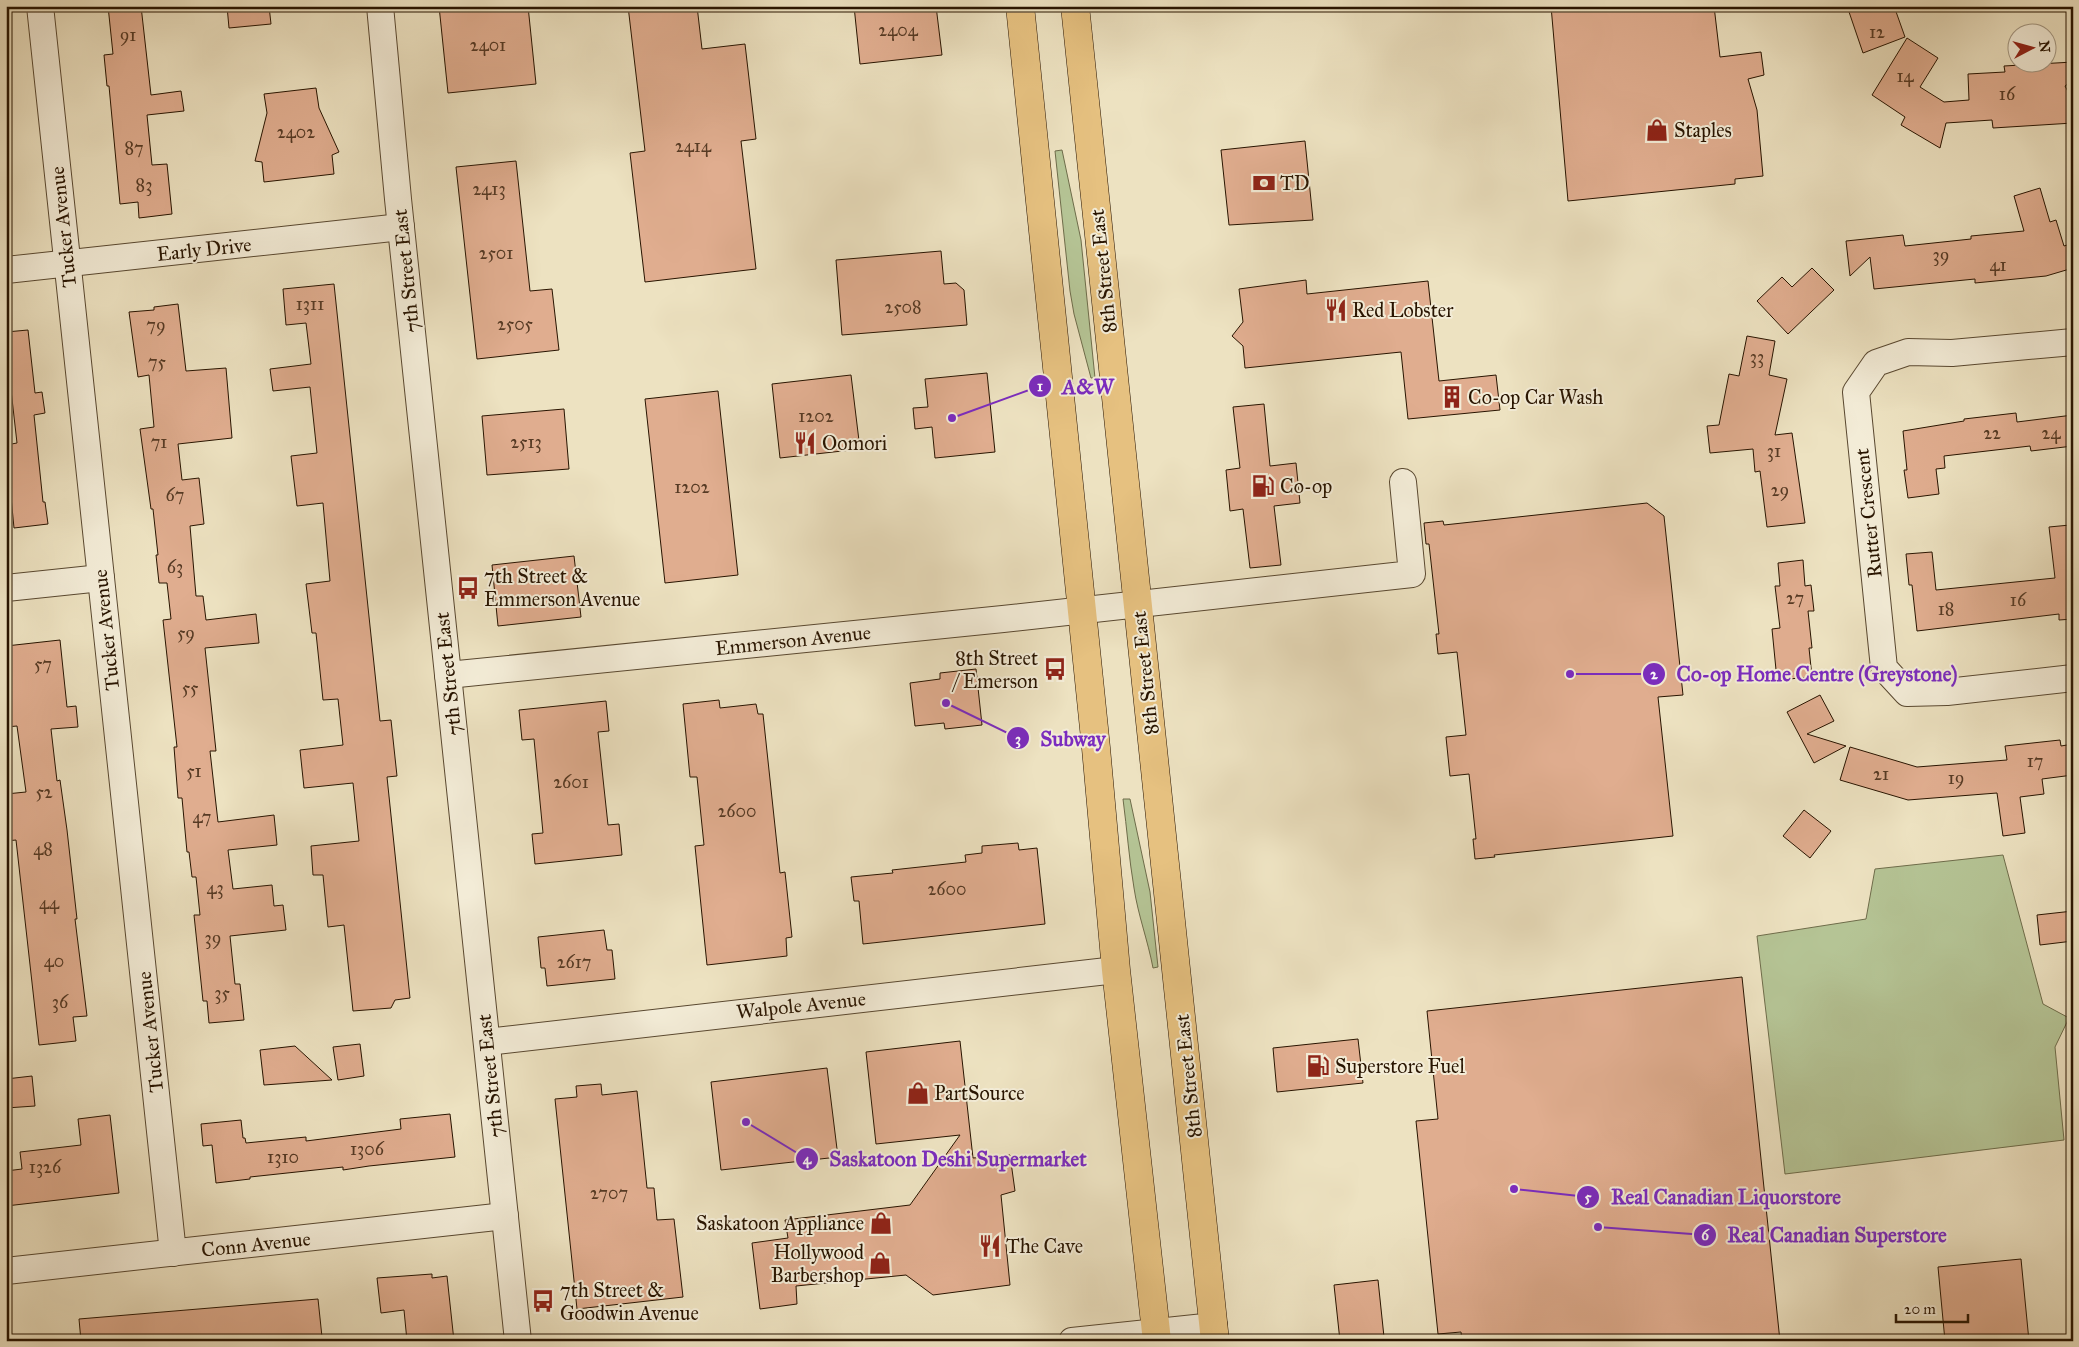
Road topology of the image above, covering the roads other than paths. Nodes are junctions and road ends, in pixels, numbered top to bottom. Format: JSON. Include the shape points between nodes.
{"nodes":[{"id":1,"x":40,"y":6,"type":"edge"},
{"id":2,"x":380,"y":6,"type":"edge"},
{"id":3,"x":1020,"y":6,"type":"edge"},
{"id":4,"x":1075,"y":6,"type":"edge"},
{"id":5,"x":401,"y":227,"type":"junction"},
{"id":6,"x":66,"y":264,"type":"junction"},
{"id":7,"x":6,"y":270,"type":"edge"},
{"id":8,"x":2073,"y":342,"type":"edge"},
{"id":9,"x":1403,"y":482,"type":"dead end"},
{"id":10,"x":100,"y":578,"type":"junction"},
{"id":11,"x":6,"y":588,"type":"edge"},
{"id":12,"x":1138,"y":604,"type":"junction"},
{"id":13,"x":1083,"y":610,"type":"junction"},
{"id":14,"x":448,"y":674,"type":"junction"},
{"id":15,"x":2073,"y":678,"type":"edge"},
{"id":16,"x":1116,"y":970,"type":"junction"},
{"id":17,"x":487,"y":1042,"type":"junction"},
{"id":18,"x":505,"y":1216,"type":"junction"},
{"id":19,"x":173,"y":1253,"type":"junction"},
{"id":20,"x":6,"y":1271,"type":"edge"},
{"id":21,"x":1214,"y":1333,"type":"edge"},
{"id":22,"x":1156,"y":1336,"type":"edge"},
{"id":23,"x":518,"y":1341,"type":"edge"},
{"id":24,"x":1072,"y":1341,"type":"edge"}],
"edges":[{"from":1,"to":6,"type":"street","name":"Tucker Avenue"},
{"from":2,"to":5,"type":"street","name":"7th Street East"},
{"from":3,"to":13,"type":"main road"},
{"from":4,"to":12,"type":"main road","name":"8th Street East"},
{"from":5,"to":6,"type":"street","name":"Early Drive"},
{"from":5,"to":14,"type":"street","name":"7th Street East"},
{"from":6,"to":7,"type":"street","name":"Early Drive"},
{"from":6,"to":10,"type":"street","name":"Tucker Avenue"},
{"from":8,"to":15,"type":"street","name":"Rutter Crescent","via":[[1952,353],[1908,352],[1876,363],[1856,392],[1884,668],[1907,693],[1947,692]]},
{"from":9,"to":12,"type":"street","name":"Emmerson Avenue","via":[[1412,574]]},
{"from":10,"to":11,"type":"street"},
{"from":10,"to":19,"type":"street","name":"Tucker Avenue"},
{"from":12,"to":13,"type":"street","name":"Emmerson Avenue"},
{"from":12,"to":21,"type":"main road","name":"8th Street East"},
{"from":13,"to":14,"type":"street","name":"Emmerson Avenue"},
{"from":13,"to":16,"type":"main road"},
{"from":14,"to":17,"type":"street","name":"7th Street East"},
{"from":16,"to":17,"type":"street","name":"Walpole Avenue"},
{"from":16,"to":22,"type":"main road"},
{"from":17,"to":18,"type":"street","name":"7th Street East"},
{"from":18,"to":19,"type":"street","name":"Conn Avenue"},
{"from":18,"to":23,"type":"street","name":"7th Street East"},
{"from":19,"to":20,"type":"street","name":"Conn Avenue"},
{"from":21,"to":22,"type":"street"},
{"from":22,"to":24,"type":"street"}]}
